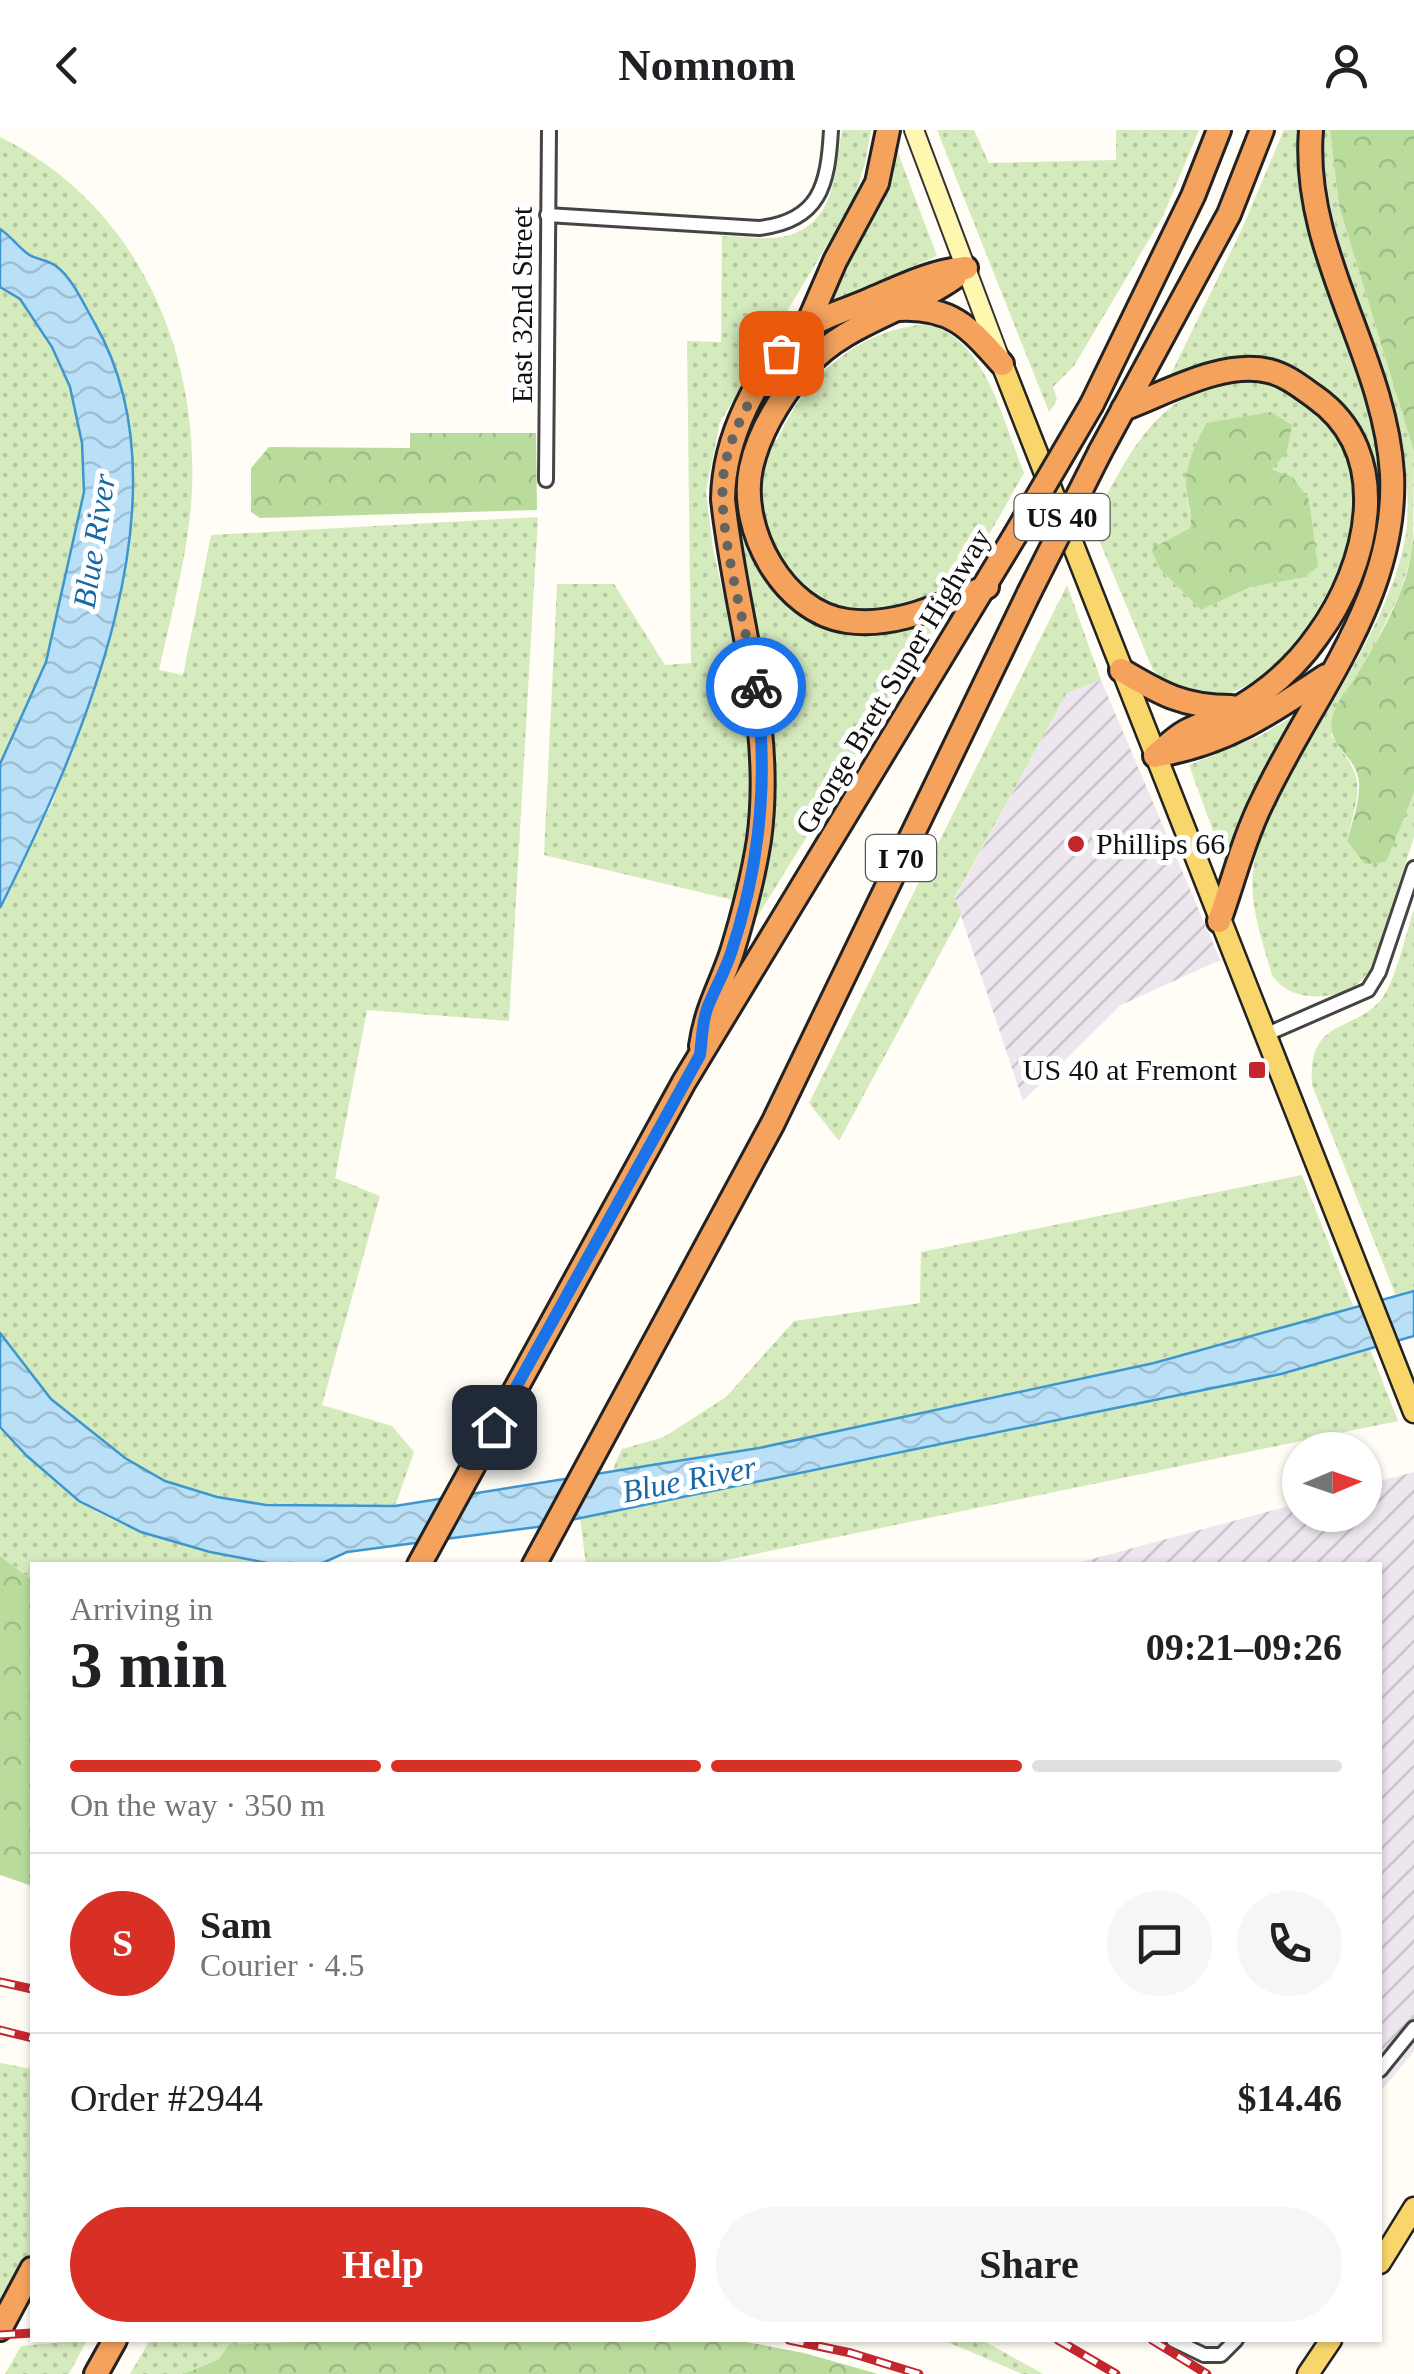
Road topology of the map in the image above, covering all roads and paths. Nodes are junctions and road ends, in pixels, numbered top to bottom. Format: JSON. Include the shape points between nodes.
{"nodes":[{"id":1,"x":549,"y":130,"type":"edge"},
{"id":2,"x":832,"y":130,"type":"edge"},
{"id":3,"x":888,"y":130,"type":"edge"},
{"id":4,"x":914,"y":130,"type":"edge"},
{"id":5,"x":1219,"y":130,"type":"edge"},
{"id":6,"x":1262,"y":130,"type":"edge"},
{"id":7,"x":1311,"y":130,"type":"edge"},
{"id":8,"x":547,"y":215,"type":"junction"},
{"id":9,"x":966,"y":268,"type":"junction"},
{"id":10,"x":894,"y":310,"type":"junction"},
{"id":11,"x":806,"y":328,"type":"junction"},
{"id":12,"x":1002,"y":364,"type":"junction"},
{"id":13,"x":1123,"y":410,"type":"junction"},
{"id":14,"x":546,"y":480,"type":"dead end"},
{"id":15,"x":987,"y":587,"type":"junction"},
{"id":16,"x":1122,"y":670,"type":"junction"},
{"id":17,"x":1332,"y":672,"type":"junction"},
{"id":18,"x":1239,"y":707,"type":"junction"},
{"id":19,"x":1155,"y":756,"type":"junction"},
{"id":20,"x":1414,"y":868,"type":"edge"},
{"id":21,"x":1220,"y":921,"type":"junction"},
{"id":22,"x":1267,"y":1034,"type":"junction"},
{"id":23,"x":700,"y":1055,"type":"junction"},
{"id":24,"x":1414,"y":1412,"type":"edge"},
{"id":25,"x":421,"y":1562,"type":"edge"},
{"id":26,"x":536,"y":1562,"type":"edge"},
{"id":27,"x":1414,"y":2028,"type":"edge"},
{"id":28,"x":1382,"y":2068,"type":"edge"},
{"id":29,"x":1414,"y":2208,"type":"edge"},
{"id":30,"x":1382,"y":2260,"type":"edge"},
{"id":31,"x":30,"y":2274,"type":"edge"},
{"id":32,"x":0,"y":2329,"type":"edge"},
{"id":33,"x":114,"y":2342,"type":"edge"},
{"id":34,"x":1178,"y":2342,"type":"edge"},
{"id":35,"x":1234,"y":2342,"type":"edge"},
{"id":36,"x":1331,"y":2342,"type":"edge"},
{"id":37,"x":96,"y":2374,"type":"edge"},
{"id":38,"x":1308,"y":2374,"type":"edge"}],
"edges":[{"from":1,"to":8,"type":"street","name":"East 32nd Street"},
{"from":2,"to":8,"type":"street","via":[[824,184],[809,210],[787,224],[759,228]]},
{"from":3,"to":11,"type":"highway","via":[[877,183]]},
{"from":4,"to":9,"type":"main road"},
{"from":5,"to":15,"type":"highway","name":"George Brett Super Highway","number":"I 70","bridge":true,"via":[[1092,404]]},
{"from":6,"to":13,"type":"highway","number":"I 70","via":[[1228,214]]},
{"from":7,"to":17,"type":"highway","via":[[1314,200],[1329,264],[1374,388],[1392,471],[1393,518],[1384,562]]},
{"from":8,"to":14,"type":"street","name":"East 32nd Street"},
{"from":9,"to":10,"type":"highway"},
{"from":9,"to":11,"type":"highway","via":[[934,272]]},
{"from":9,"to":12,"type":"main road"},
{"from":10,"to":12,"type":"highway","number":"US 40","via":[[918,308],[966,324]]},
{"from":10,"to":15,"type":"highway","via":[[843,336],[807,366],[759,439],[749,473],[764,559],[793,594],[844,621],[904,618]]},
{"from":11,"to":23,"type":"highway","via":[[760,382],[724,473],[726,530],[759,709],[763,800],[748,896],[706,1013]]},
{"from":12,"to":16,"type":"main road","number":"US 40"},
{"from":13,"to":18,"type":"highway","via":[[1207,377],[1268,371],[1327,406],[1350,435],[1368,506],[1346,589],[1282,677]]},
{"from":13,"to":26,"type":"highway","number":"I 70","bridge":true,"via":[[773,1124]]},
{"from":15,"to":23,"type":"highway","name":"George Brett Super Highway","number":"I 70"},
{"from":16,"to":18,"type":"highway","via":[[1167,698]]},
{"from":16,"to":19,"type":"main road","number":"US 40"},
{"from":17,"to":19,"type":"highway","via":[[1238,733]]},
{"from":17,"to":21,"type":"highway","via":[[1261,803]]},
{"from":18,"to":19,"type":"highway","via":[[1182,734]]},
{"from":19,"to":21,"type":"main road","number":"US 40"},
{"from":20,"to":22,"type":"street","via":[[1368,990]]},
{"from":21,"to":22,"type":"main road","number":"US 40"},
{"from":22,"to":24,"type":"main road","number":"US 40"},
{"from":23,"to":25,"type":"highway","name":"George Brett Super Highway","number":"I 70"},
{"from":27,"to":28,"type":"street"},
{"from":29,"to":30,"type":"main road"},
{"from":31,"to":32,"type":"highway"},
{"from":33,"to":37,"type":"highway"},
{"from":34,"to":35,"type":"street","via":[[1222,2355]]},
{"from":36,"to":38,"type":"main road"}]}
